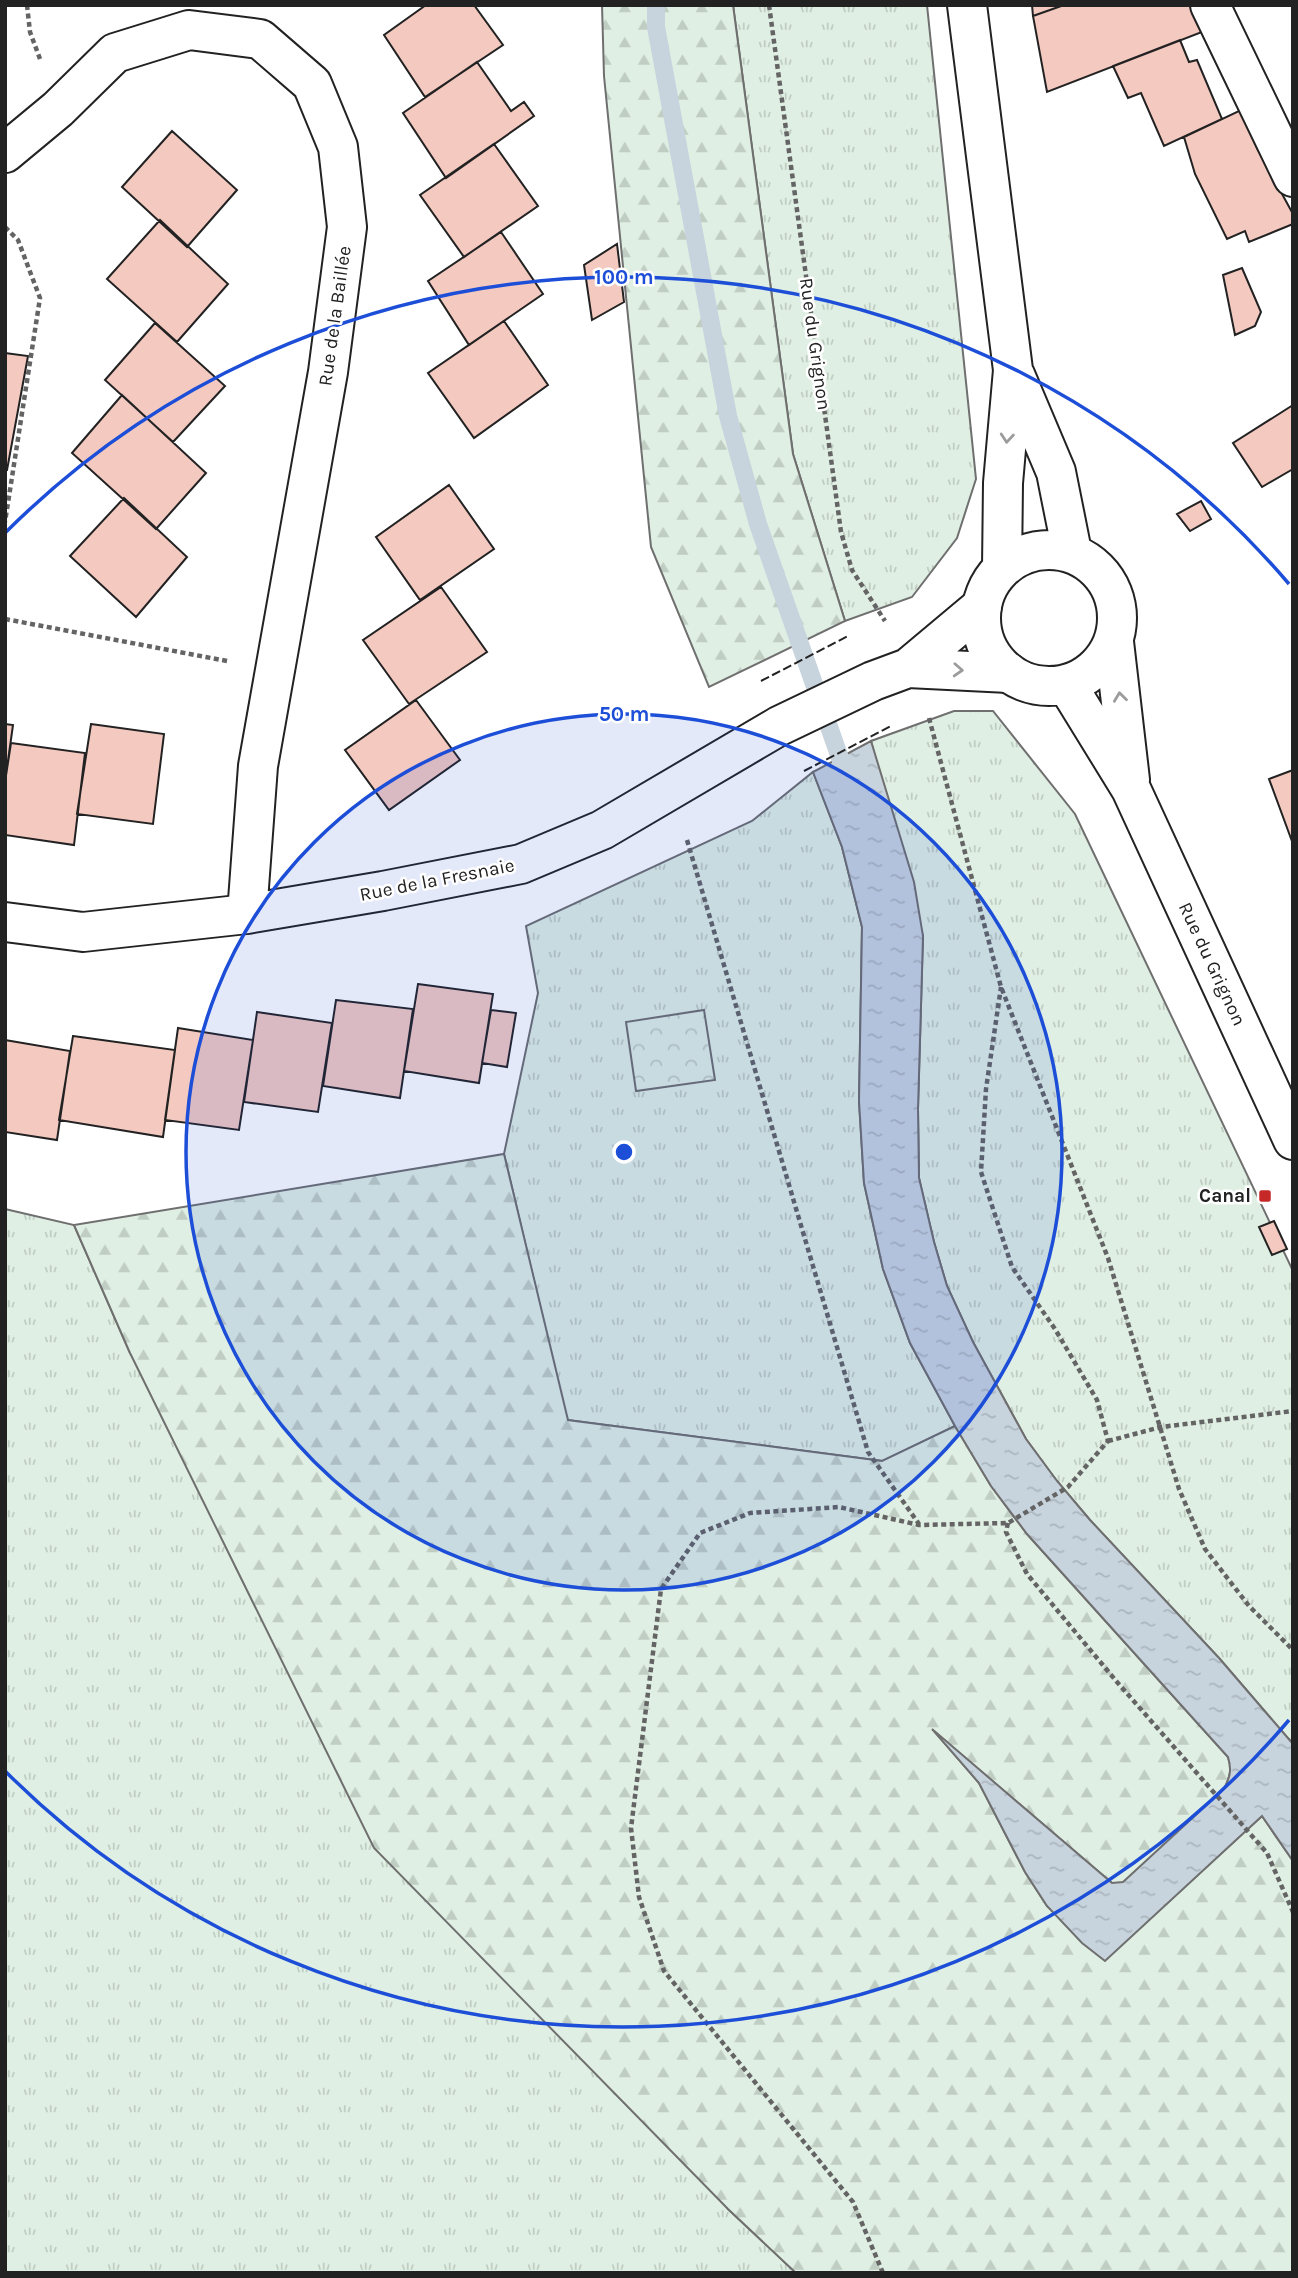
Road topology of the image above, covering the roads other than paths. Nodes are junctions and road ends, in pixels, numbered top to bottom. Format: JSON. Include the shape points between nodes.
{"nodes":[{"id":1,"x":967,"y":5,"type":"edge"},
{"id":2,"x":1210,"y":5,"type":"edge"},
{"id":3,"x":5,"y":153,"type":"edge"},
{"id":4,"x":1293,"y":177,"type":"edge"},
{"id":5,"x":1013,"y":370,"type":"junction"},
{"id":6,"x":1072,"y":552,"type":"junction"},
{"id":7,"x":1002,"y":568,"type":"junction"},
{"id":8,"x":982,"y":606,"type":"junction"},
{"id":9,"x":1114,"y":642,"type":"junction"},
{"id":10,"x":908,"y":668,"type":"junction"},
{"id":11,"x":1009,"y":673,"type":"junction"},
{"id":12,"x":1066,"y":685,"type":"junction"},
{"id":13,"x":1131,"y":789,"type":"junction"},
{"id":14,"x":247,"y":914,"type":"junction"},
{"id":15,"x":5,"y":922,"type":"edge"},
{"id":16,"x":1293,"y":1140,"type":"edge"}],
"edges":[{"from":1,"to":5,"type":"street"},
{"from":2,"to":4,"type":"street"},
{"from":3,"to":14,"type":"street","name":"Rue de la Baillée","via":[[58,110],[115,53],[189,30],[260,39],[312,84],[338,147],[347,227],[328,372],[258,766]]},
{"from":5,"to":6,"type":"street","via":[[1056,472]]},
{"from":5,"to":7,"type":"street","one_way":true,"via":[[1003,483]]},
{"from":6,"to":7,"type":"street","via":[[1034,550]]},
{"from":6,"to":9,"type":"street","via":[[1091,563],[1116,598]]},
{"from":7,"to":8,"type":"street"},
{"from":8,"to":10,"type":"street","name":"Rue de la Fresnaie"},
{"from":8,"to":11,"type":"street","via":[[986,644]]},
{"from":9,"to":12,"type":"street","via":[[1086,676]]},
{"from":13,"to":9,"type":"street","name":"Rue du Grignon","one_way":true},
{"from":10,"to":11,"type":"street","name":"Rue de la Fresnaie","one_way":true},
{"from":10,"to":14,"type":"street","name":"Rue de la Fresnaie","via":[[779,726],[602,830],[521,864]]},
{"from":11,"to":12,"type":"street","via":[[1026,683]]},
{"from":12,"to":13,"type":"street","name":"Rue du Grignon"},
{"from":13,"to":16,"type":"street","name":"Rue du Grignon"},
{"from":14,"to":15,"type":"street","name":"Rue de la Fresnaie","via":[[83,932]]}]}
